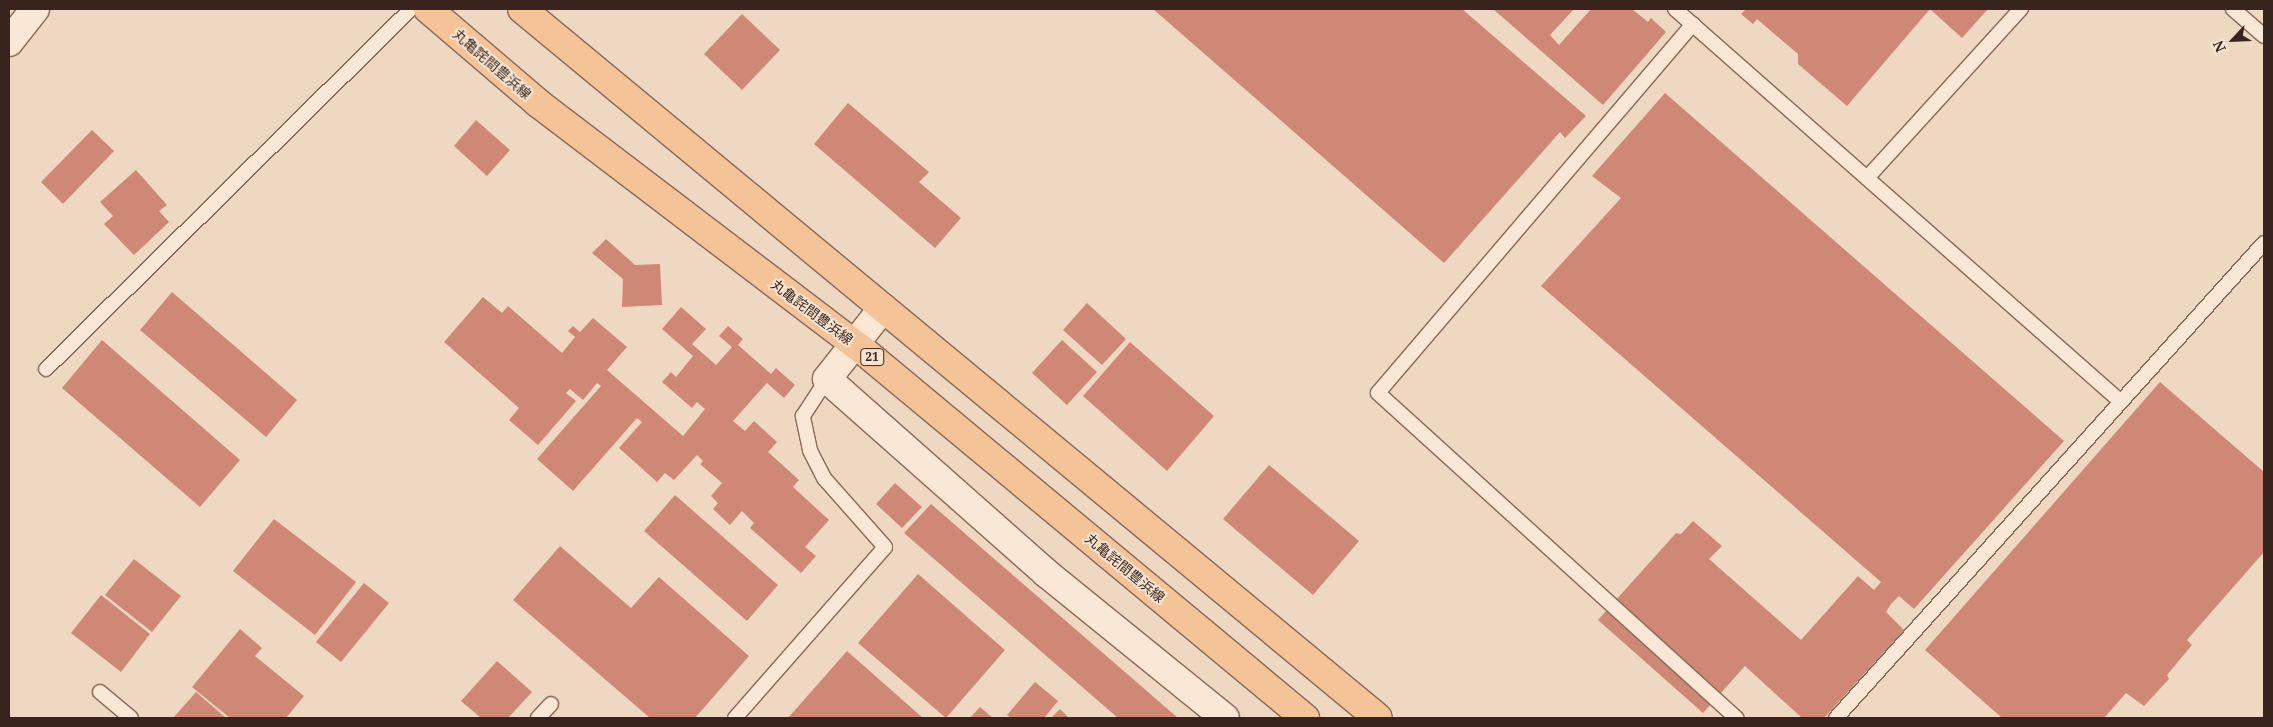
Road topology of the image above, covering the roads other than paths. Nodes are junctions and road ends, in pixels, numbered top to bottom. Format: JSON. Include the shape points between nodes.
{"nodes":[{"id":1,"x":35,"y":9,"type":"edge"},
{"id":2,"x":411,"y":9,"type":"edge"},
{"id":3,"x":428,"y":9,"type":"edge"},
{"id":4,"x":522,"y":9,"type":"edge"},
{"id":5,"x":1675,"y":9,"type":"edge"},
{"id":6,"x":2022,"y":9,"type":"edge"},
{"id":7,"x":2233,"y":9,"type":"edge"},
{"id":8,"x":1693,"y":24,"type":"junction"},
{"id":9,"x":2264,"y":36,"type":"edge"},
{"id":10,"x":9,"y":42,"type":"edge"},
{"id":11,"x":1867,"y":178,"type":"junction"},
{"id":12,"x":2264,"y":243,"type":"edge"},
{"id":13,"x":883,"y":308,"type":"junction"},
{"id":14,"x":855,"y":344,"type":"junction"},
{"id":15,"x":46,"y":370,"type":"dead end"},
{"id":16,"x":827,"y":379,"type":"junction"},
{"id":17,"x":2120,"y":401,"type":"junction"},
{"id":18,"x":100,"y":692,"type":"dead end"},
{"id":19,"x":551,"y":704,"type":"dead end"},
{"id":20,"x":130,"y":718,"type":"edge"},
{"id":21,"x":538,"y":718,"type":"edge"},
{"id":22,"x":735,"y":718,"type":"edge"},
{"id":23,"x":1225,"y":718,"type":"edge"},
{"id":24,"x":1305,"y":718,"type":"edge"},
{"id":25,"x":1378,"y":718,"type":"edge"},
{"id":26,"x":1737,"y":718,"type":"edge"},
{"id":27,"x":1836,"y":718,"type":"edge"}],
"edges":[{"from":1,"to":10,"type":"street"},
{"from":2,"to":15,"type":"lane"},
{"from":3,"to":14,"type":"main road","name":"丸亀詫間豊浜線","number":"21","via":[[538,103]]},
{"from":4,"to":13,"type":"main road"},
{"from":5,"to":8,"type":"lane"},
{"from":6,"to":11,"type":"lane"},
{"from":7,"to":9,"type":"lane"},
{"from":8,"to":11,"type":"lane"},
{"from":8,"to":26,"type":"lane","via":[[1378,393]]},
{"from":11,"to":17,"type":"lane"},
{"from":12,"to":17,"type":"lane"},
{"from":13,"to":14,"type":"street"},
{"from":13,"to":25,"type":"main road"},
{"from":14,"to":16,"type":"street"},
{"from":14,"to":24,"type":"main road","name":"丸亀詫間豊浜線","number":"21"},
{"from":16,"to":22,"type":"lane","via":[[803,416],[810,450],[836,494],[885,547]]},
{"from":16,"to":23,"type":"street","via":[[1046,573]]},
{"from":17,"to":27,"type":"lane"},
{"from":18,"to":20,"type":"lane"},
{"from":19,"to":21,"type":"lane"}]}
